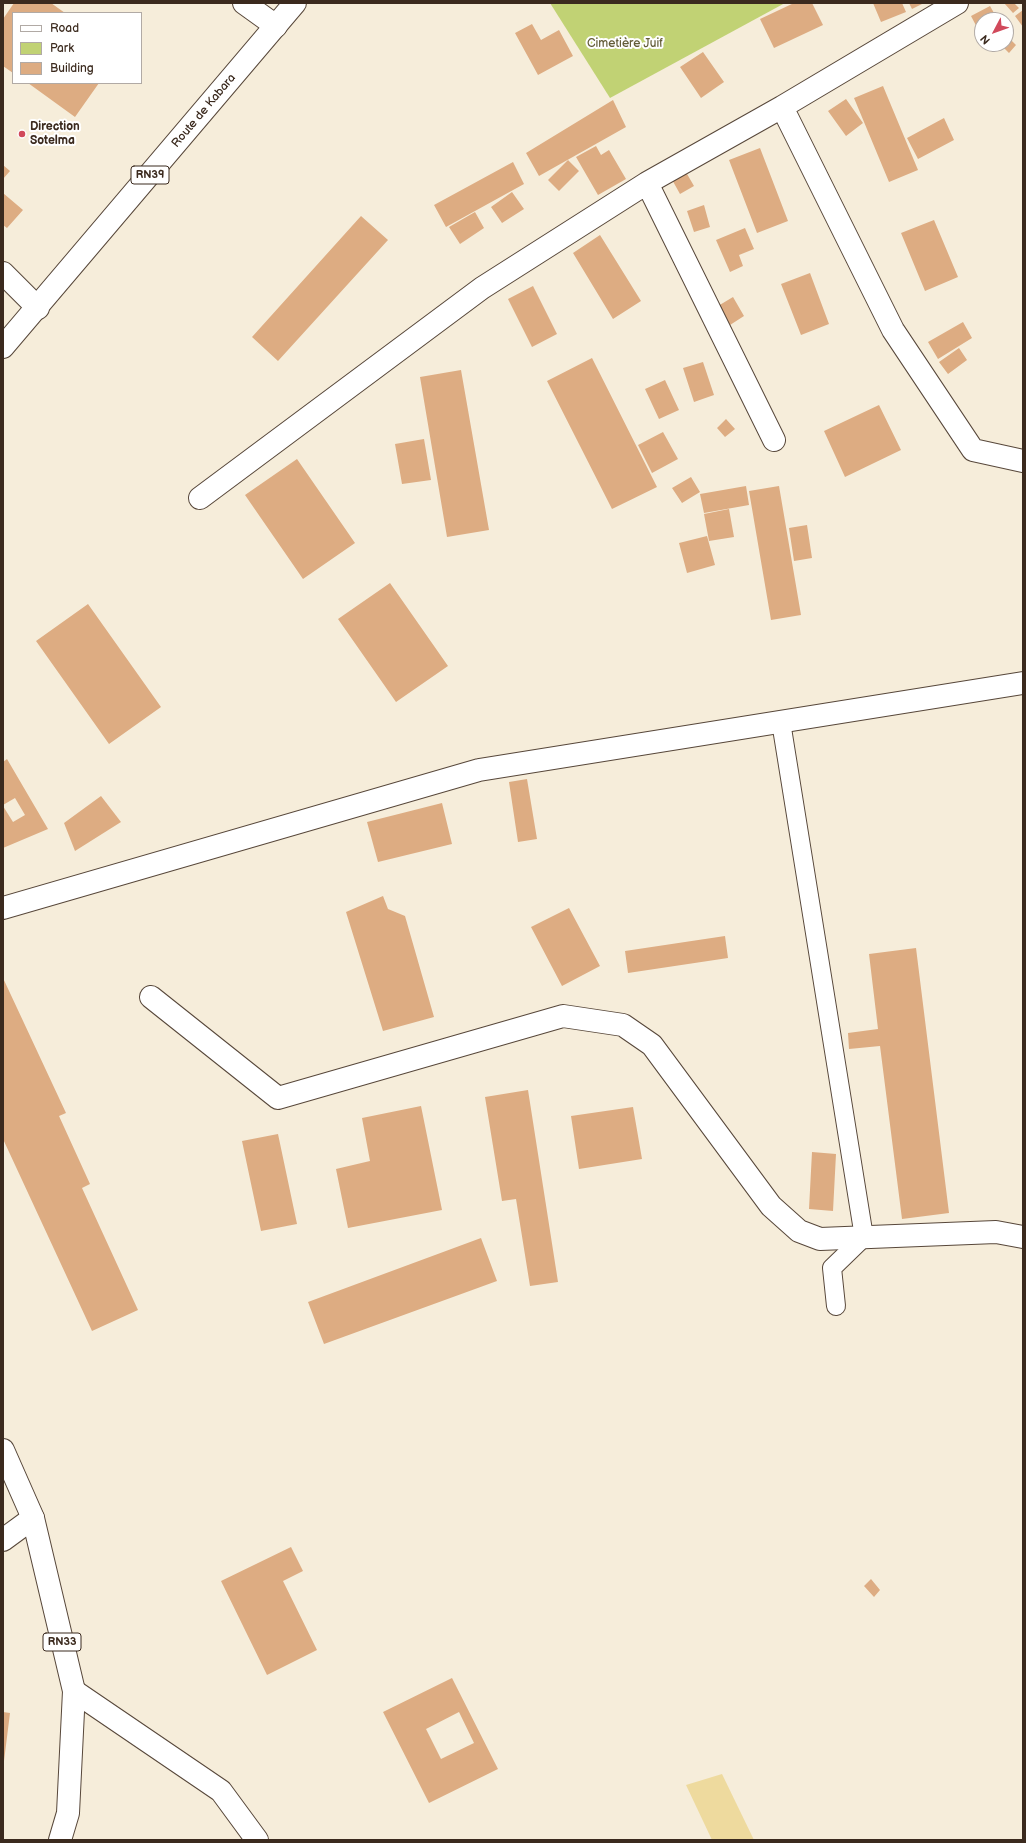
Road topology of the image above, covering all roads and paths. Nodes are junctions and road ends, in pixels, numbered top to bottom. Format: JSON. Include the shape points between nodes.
{"nodes":[{"id":1,"x":244,"y":3,"type":"edge"},
{"id":2,"x":295,"y":3,"type":"edge"},
{"id":3,"x":957,"y":3,"type":"edge"},
{"id":4,"x":276,"y":26,"type":"junction"},
{"id":5,"x":782,"y":107,"type":"junction"},
{"id":6,"x":647,"y":183,"type":"junction"},
{"id":7,"x":3,"y":273,"type":"edge"},
{"id":8,"x":38,"y":308,"type":"junction"},
{"id":9,"x":3,"y":347,"type":"edge"},
{"id":10,"x":774,"y":440,"type":"dead end"},
{"id":11,"x":1023,"y":461,"type":"edge"},
{"id":12,"x":200,"y":498,"type":"dead end"},
{"id":13,"x":1023,"y":683,"type":"edge"},
{"id":14,"x":781,"y":722,"type":"junction"},
{"id":15,"x":3,"y":908,"type":"edge"},
{"id":16,"x":151,"y":997,"type":"dead end"},
{"id":17,"x":864,"y":1237,"type":"junction"},
{"id":18,"x":1023,"y":1237,"type":"edge"},
{"id":19,"x":836,"y":1306,"type":"dead end"},
{"id":20,"x":3,"y":1450,"type":"edge"},
{"id":21,"x":33,"y":1518,"type":"junction"},
{"id":22,"x":3,"y":1540,"type":"edge"},
{"id":23,"x":74,"y":1691,"type":"junction"},
{"id":24,"x":60,"y":1840,"type":"edge"},
{"id":25,"x":257,"y":1840,"type":"edge"}],
"edges":[{"from":1,"to":4,"type":"street"},
{"from":2,"to":4,"type":"street","name":"Route de Kabara","number":"RN39"},
{"from":3,"to":5,"type":"street"},
{"from":4,"to":8,"type":"street","name":"Route de Kabara","number":"RN39"},
{"from":5,"to":6,"type":"street"},
{"from":5,"to":11,"type":"street","via":[[893,330],[973,450]]},
{"from":6,"to":10,"type":"street"},
{"from":6,"to":12,"type":"street","via":[[482,288]]},
{"from":7,"to":8,"type":"street"},
{"from":8,"to":9,"type":"street","name":"Route de Kabara","number":"RN39"},
{"from":13,"to":14,"type":"street"},
{"from":14,"to":15,"type":"street","via":[[479,770]]},
{"from":14,"to":17,"type":"lane"},
{"from":16,"to":17,"type":"street","via":[[278,1098],[563,1016],[623,1026],[652,1045],[771,1206],[793,1226],[820,1239]]},
{"from":17,"to":18,"type":"street","via":[[996,1232]]},
{"from":17,"to":19,"type":"lane","via":[[832,1268]]},
{"from":20,"to":21,"type":"street","number":"RN33"},
{"from":21,"to":22,"type":"street"},
{"from":21,"to":23,"type":"street","number":"RN33"},
{"from":23,"to":24,"type":"street","number":"RN33","via":[[68,1813]]},
{"from":23,"to":25,"type":"street","via":[[221,1791]]}]}
